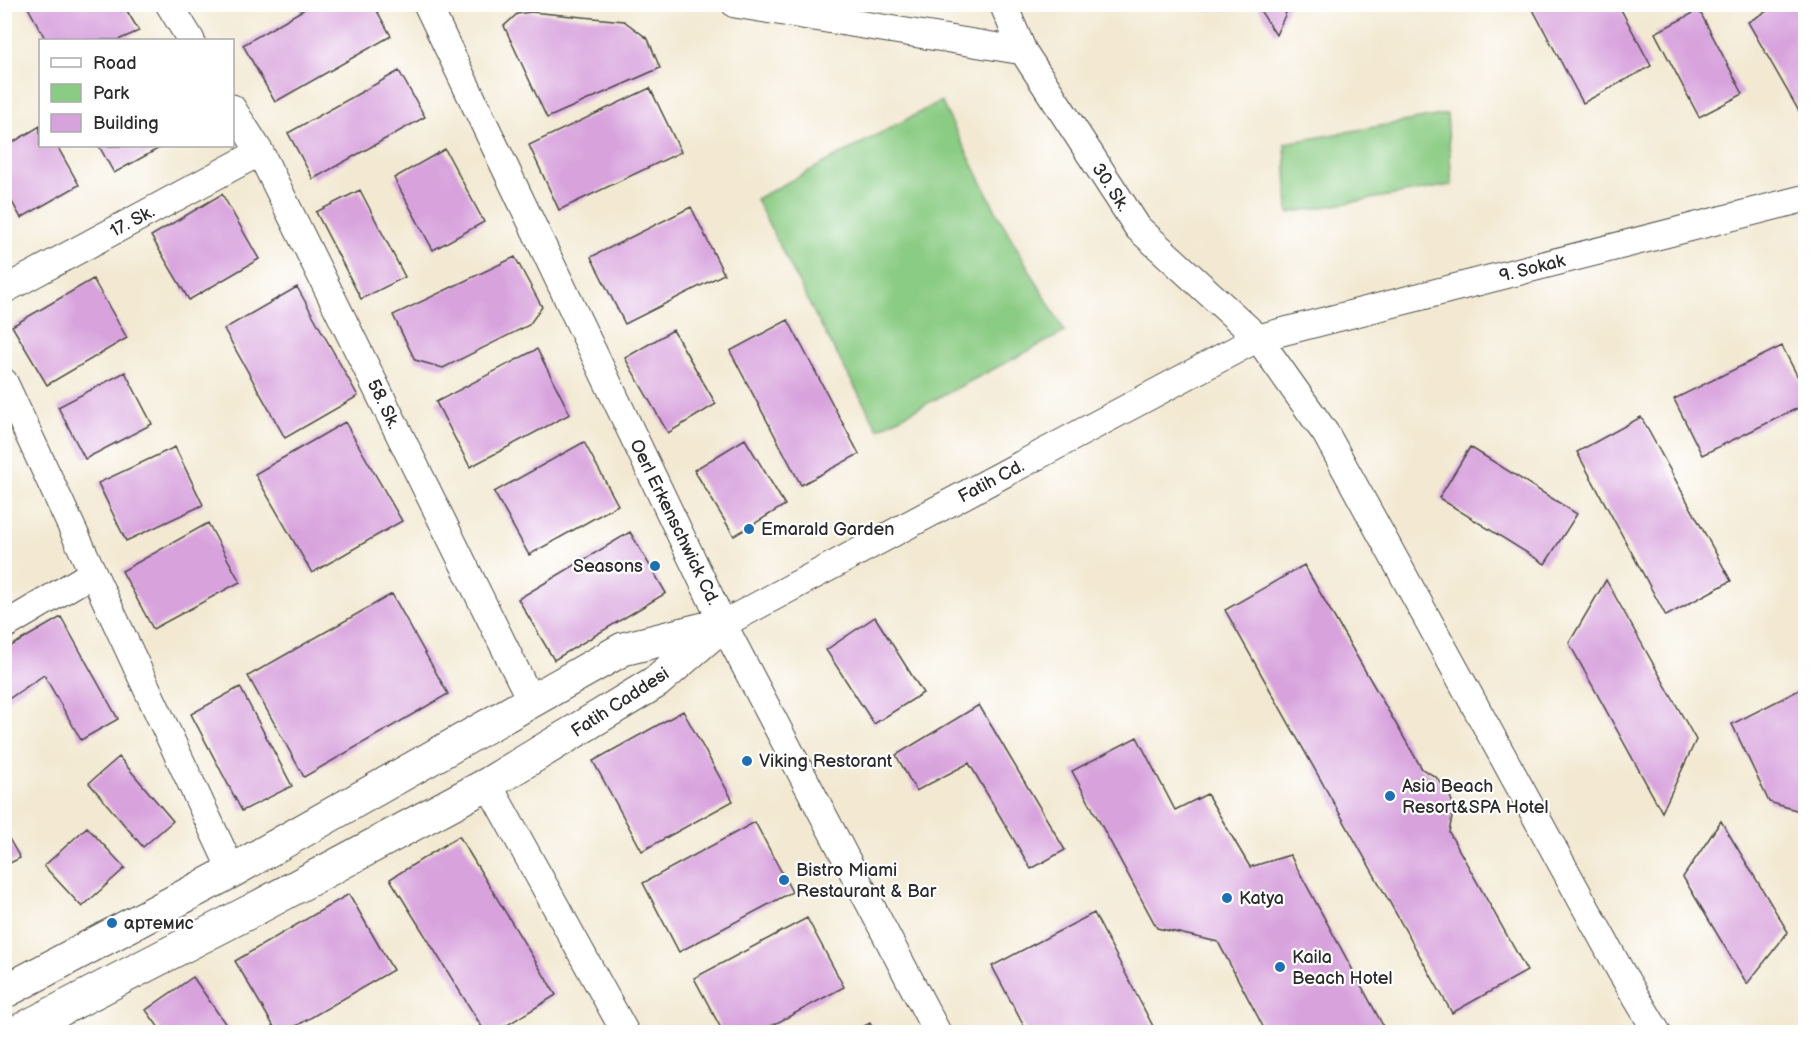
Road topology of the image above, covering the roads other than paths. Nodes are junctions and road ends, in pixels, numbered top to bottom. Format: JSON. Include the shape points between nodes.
{"nodes":[{"id":1,"x":169,"y":4,"type":"edge"},
{"id":2,"x":427,"y":4,"type":"edge"},
{"id":3,"x":735,"y":4,"type":"edge"},
{"id":4,"x":1003,"y":4,"type":"edge"},
{"id":5,"x":190,"y":39,"type":"edge"},
{"id":6,"x":1023,"y":51,"type":"junction"},
{"id":7,"x":234,"y":111,"type":"edge"},
{"id":8,"x":260,"y":153,"type":"junction"},
{"id":9,"x":1806,"y":198,"type":"edge"},
{"id":10,"x":4,"y":290,"type":"edge"},
{"id":11,"x":1258,"y":338,"type":"junction"},
{"id":12,"x":4,"y":382,"type":"edge"},
{"id":13,"x":93,"y":573,"type":"junction"},
{"id":14,"x":723,"y":624,"type":"junction"},
{"id":15,"x":4,"y":626,"type":"edge"},
{"id":16,"x":531,"y":701,"type":"junction"},
{"id":17,"x":488,"y":784,"type":"junction"},
{"id":18,"x":232,"y":871,"type":"junction"},
{"id":19,"x":4,"y":992,"type":"edge"},
{"id":20,"x":17,"y":1032,"type":"edge"},
{"id":21,"x":625,"y":1032,"type":"edge"},
{"id":22,"x":937,"y":1032,"type":"edge"},
{"id":23,"x":1657,"y":1032,"type":"edge"}],
"edges":[{"from":1,"to":5,"type":"street"},
{"from":2,"to":14,"type":"street","name":"Oerl Erkenschwick Cd."},
{"from":3,"to":6,"type":"street"},
{"from":4,"to":6,"type":"street","name":"30. Sk."},
{"from":6,"to":11,"type":"street","name":"30. Sk.","via":[[1138,228]]},
{"from":7,"to":8,"type":"street","name":"58. Sk."},
{"from":8,"to":10,"type":"street","name":"17. Sk."},
{"from":8,"to":16,"type":"street","name":"58. Sk."},
{"from":9,"to":11,"type":"street","name":"9. Sokak"},
{"from":11,"to":14,"type":"street","name":"Fatih Cd."},
{"from":11,"to":23,"type":"street","name":"30. Sk.","via":[[1326,434]]},
{"from":12,"to":13,"type":"street"},
{"from":13,"to":15,"type":"street"},
{"from":13,"to":18,"type":"street"},
{"from":14,"to":16,"type":"street","name":"Fatih Caddesi","via":[[623,649]]},
{"from":14,"to":17,"type":"street","name":"Fatih Caddesi","via":[[656,682]]},
{"from":14,"to":22,"type":"street","name":"Oerl Erkenschwick Cd."},
{"from":16,"to":18,"type":"street","name":"Fatih Caddesi"},
{"from":17,"to":20,"type":"street","name":"Fatih Caddesi"},
{"from":17,"to":21,"type":"street"},
{"from":18,"to":19,"type":"street","name":"Fatih Caddesi"}]}
